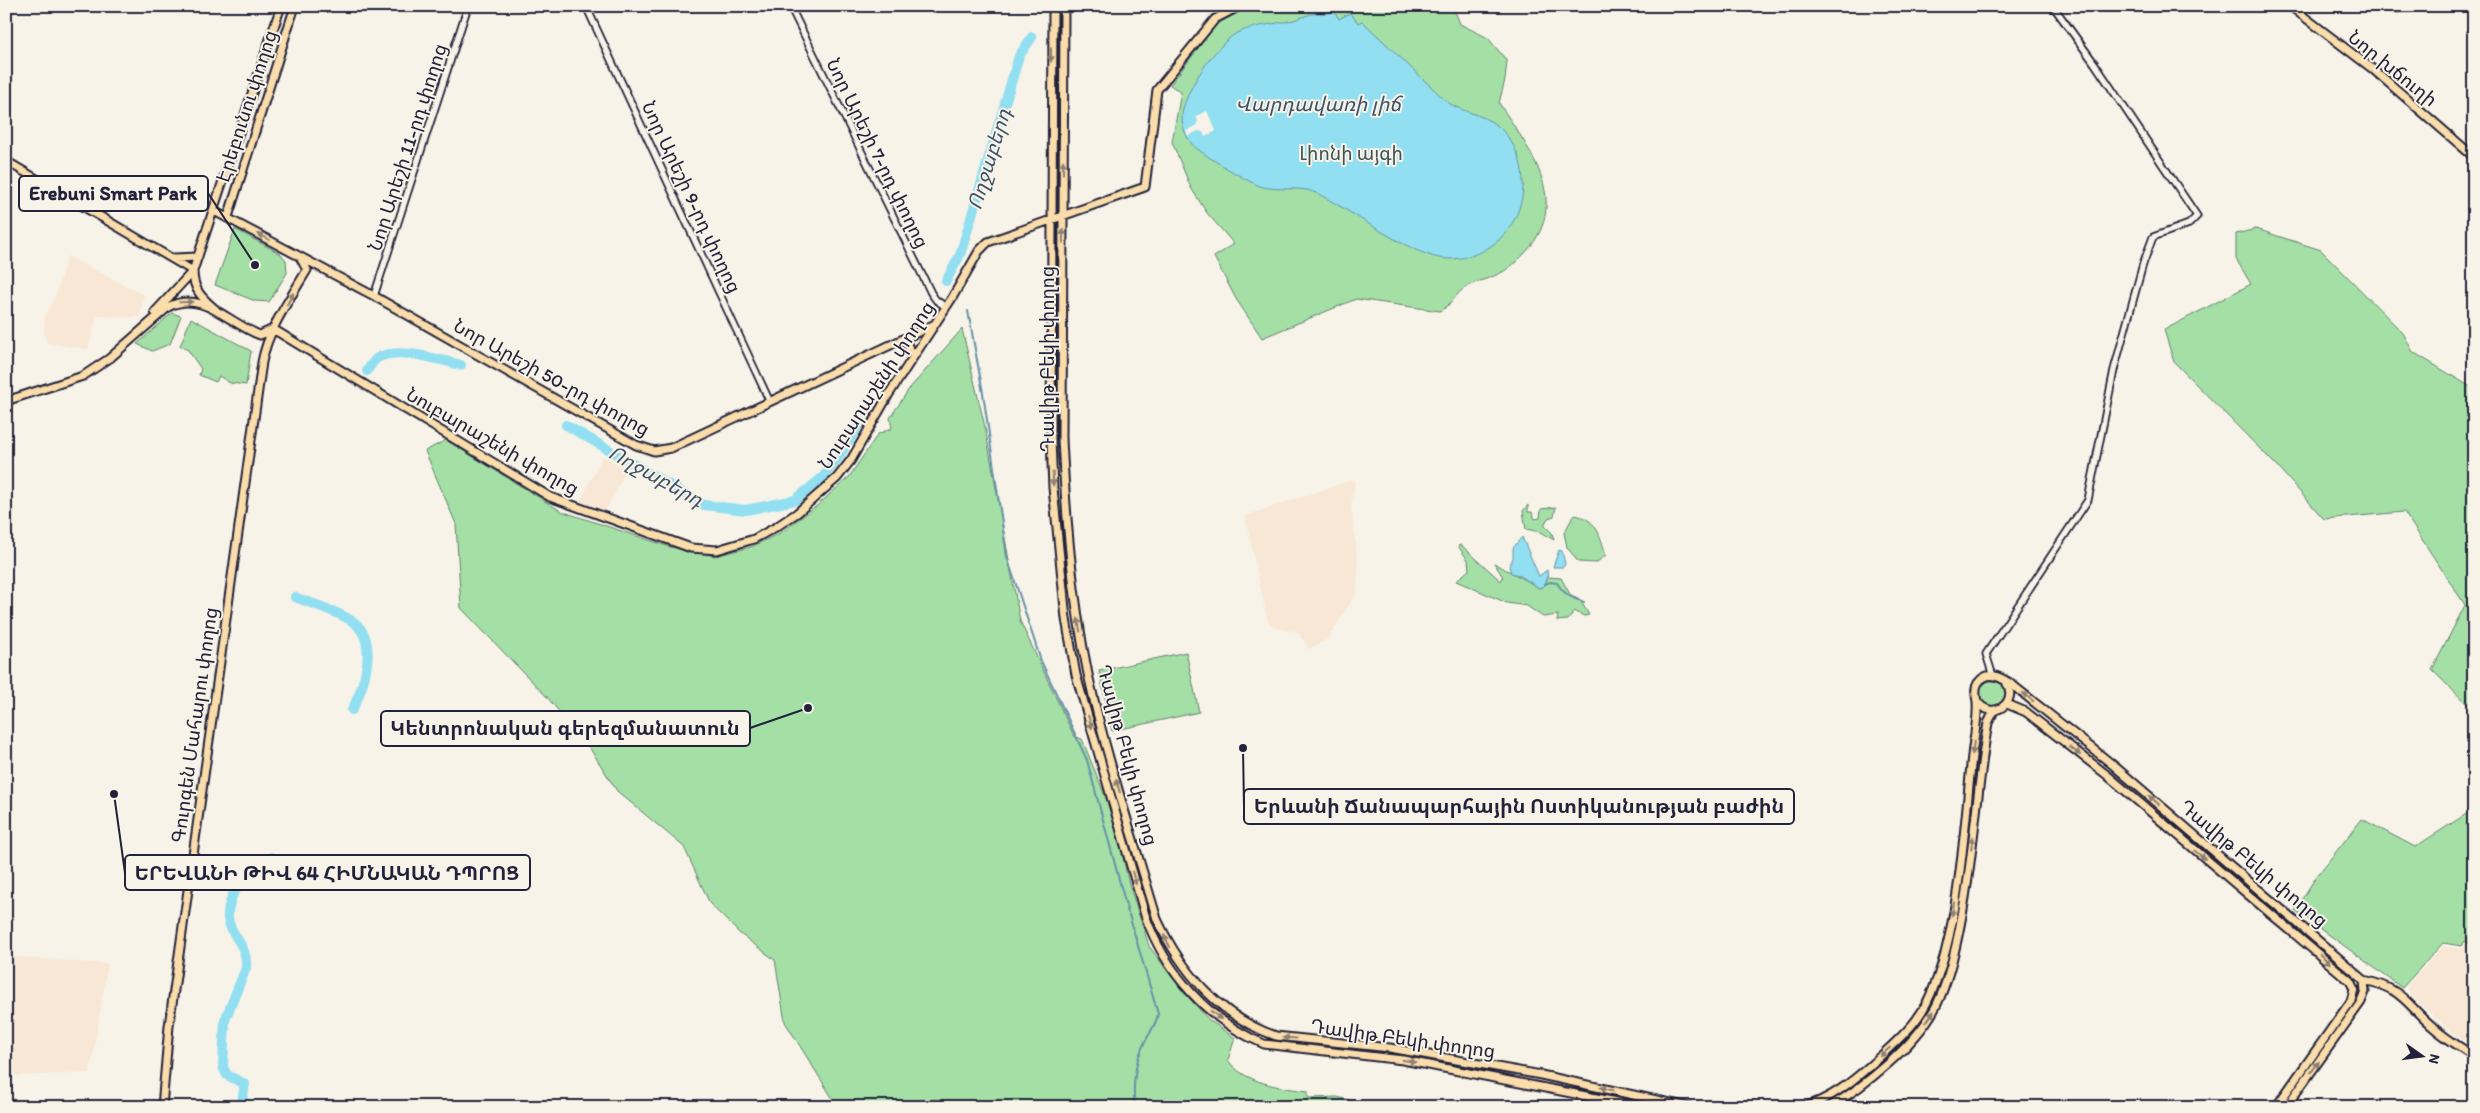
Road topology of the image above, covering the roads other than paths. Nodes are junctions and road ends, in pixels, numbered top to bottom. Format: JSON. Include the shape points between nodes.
{"nodes":[{"id":1,"x":281,"y":6,"type":"edge"},
{"id":2,"x":295,"y":6,"type":"edge"},
{"id":3,"x":468,"y":6,"type":"edge"},
{"id":4,"x":586,"y":6,"type":"edge"},
{"id":5,"x":790,"y":6,"type":"edge"},
{"id":6,"x":1053,"y":6,"type":"edge"},
{"id":7,"x":1064,"y":6,"type":"edge"},
{"id":8,"x":1240,"y":6,"type":"edge"},
{"id":9,"x":2053,"y":6,"type":"edge"},
{"id":10,"x":2290,"y":6,"type":"edge"},
{"id":11,"x":2436,"y":6,"type":"edge"},
{"id":12,"x":2395,"y":8,"type":"edge"},
{"id":13,"x":2474,"y":157,"type":"edge"},
{"id":14,"x":6,"y":161,"type":"edge"},
{"id":15,"x":214,"y":211,"type":"junction"},
{"id":16,"x":228,"y":216,"type":"junction"},
{"id":17,"x":1063,"y":216,"type":"junction"},
{"id":18,"x":1051,"y":220,"type":"junction"},
{"id":19,"x":198,"y":257,"type":"junction"},
{"id":20,"x":300,"y":257,"type":"junction"},
{"id":21,"x":171,"y":258,"type":"junction"},
{"id":22,"x":321,"y":269,"type":"junction"},
{"id":23,"x":306,"y":270,"type":"junction"},
{"id":24,"x":193,"y":271,"type":"junction"},
{"id":25,"x":374,"y":296,"type":"junction"},
{"id":26,"x":946,"y":307,"type":"junction"},
{"id":27,"x":216,"y":310,"type":"junction"},
{"id":28,"x":157,"y":314,"type":"junction"},
{"id":29,"x":935,"y":324,"type":"junction"},
{"id":30,"x":273,"y":329,"type":"junction"},
{"id":31,"x":256,"y":334,"type":"junction"},
{"id":32,"x":905,"y":340,"type":"junction"},
{"id":33,"x":264,"y":349,"type":"junction"},
{"id":34,"x":913,"y":356,"type":"junction"},
{"id":35,"x":770,"y":400,"type":"junction"},
{"id":36,"x":6,"y":402,"type":"edge"},
{"id":37,"x":1993,"y":676,"type":"junction"},
{"id":38,"x":2002,"y":678,"type":"junction"},
{"id":39,"x":1976,"y":700,"type":"junction"},
{"id":40,"x":2007,"y":704,"type":"junction"},
{"id":41,"x":1994,"y":711,"type":"junction"},
{"id":42,"x":2364,"y":980,"type":"junction"},
{"id":43,"x":2352,"y":985,"type":"junction"},
{"id":44,"x":2474,"y":1056,"type":"edge"},
{"id":45,"x":162,"y":1107,"type":"edge"},
{"id":46,"x":1642,"y":1107,"type":"edge"},
{"id":47,"x":1688,"y":1107,"type":"edge"},
{"id":48,"x":1803,"y":1107,"type":"edge"},
{"id":49,"x":1829,"y":1107,"type":"edge"},
{"id":50,"x":2276,"y":1107,"type":"edge"},
{"id":51,"x":2286,"y":1107,"type":"edge"}],
"edges":[{"from":1,"to":15,"type":"main road","name":"Էրեբունու փողոց"},
{"from":2,"to":16,"type":"main road","name":"Էրեբունու փողոց"},
{"from":3,"to":25,"type":"street","name":"Նոր Արեշի 11-րդ փողոց"},
{"from":4,"to":35,"type":"street","name":"Նոր Արեշի 9-րդ փողոց"},
{"from":5,"to":26,"type":"street","name":"Նոր Արեշի 7-րդ փողոց","via":[[931,293]]},
{"from":6,"to":18,"type":"main road","name":"Դավիթ Բեկի փողոց","one_way":true},
{"from":17,"to":7,"type":"main road","name":"Դավիթ Բեկի փողոց","one_way":true},
{"from":8,"to":17,"type":"main road","name":"Նուբարաշենի փողոց","via":[[1214,20],[1157,90],[1145,187]]},
{"from":9,"to":37,"type":"street","via":[[2197,216],[2189,224],[2153,237],[2142,264],[2114,370],[2088,500],[1986,654]]},
{"from":10,"to":13,"type":"main road","name":"Նոր խճուղի","via":[[2374,70]]},
{"from":11,"to":12,"type":"street"},
{"from":14,"to":21,"type":"main road"},
{"from":15,"to":16,"type":"main road","name":"Նոր Արեշի 50-րդ փողոց"},
{"from":15,"to":19,"type":"main road","name":"Էրեբունու փողոց"},
{"from":20,"to":16,"type":"main road","name":"Նոր Արեշի 50-րդ փողոց","one_way":true},
{"from":17,"to":18,"type":"main road","name":"Նուբարաշենի փողոց"},
{"from":47,"to":17,"type":"main road","name":"Դավիթ Բեկի փողոց","one_way":true,"via":[[1390,1048],[1276,1036],[1241,1019],[1214,999],[1184,969],[1157,919],[1095,705],[1078,615],[1062,439]]},
{"from":18,"to":26,"type":"main road","name":"Նուբարաշենի փողոց","via":[[988,242],[979,251]]},
{"from":18,"to":46,"type":"main road","name":"Դավիթ Բեկի փողոց","one_way":true,"via":[[1052,478],[1066,619],[1076,675],[1145,915],[1170,968],[1207,1008],[1243,1034],[1269,1046],[1375,1056]]},
{"from":19,"to":21,"type":"main road"},
{"from":19,"to":24,"type":"main road","name":"Էրեբունու փողոց"},
{"from":20,"to":22,"type":"main road","name":"Նոր Արեշի 50-րդ փողոց"},
{"from":20,"to":23,"type":"main road"},
{"from":21,"to":24,"type":"main road"},
{"from":22,"to":23,"type":"main road"},
{"from":22,"to":25,"type":"main road","name":"Նոր Արեշի 50-րդ փողոց"},
{"from":30,"to":23,"type":"main road","name":"Գուրգեն Մահարու փողոց","one_way":true},
{"from":24,"to":27,"type":"main road","via":[[193,282],[198,292]]},
{"from":24,"to":28,"type":"main road"},
{"from":25,"to":35,"type":"main road","name":"Նոր Արեշի 50-րդ փողոց","via":[[527,385],[636,445],[654,451],[671,448]]},
{"from":26,"to":29,"type":"main road","name":"Նուբարաշենի փողոց"},
{"from":28,"to":27,"type":"main road","one_way":true,"via":[[168,306],[185,302],[197,302]]},
{"from":27,"to":31,"type":"main road"},
{"from":28,"to":36,"type":"main road","via":[[84,376]]},
{"from":29,"to":32,"type":"main road","name":"Նոր Արեշի 50-րդ փողոց"},
{"from":29,"to":34,"type":"main road","name":"Նուբարաշենի փողոց"},
{"from":30,"to":31,"type":"main road"},
{"from":30,"to":33,"type":"main road","name":"Գուրգեն Մահարու փողոց"},
{"from":30,"to":34,"type":"main road","name":"Նուբարաշենի փողոց","via":[[550,496],[704,550],[734,546],[776,527],[837,478]]},
{"from":31,"to":33,"type":"main road"},
{"from":32,"to":34,"type":"main road"},
{"from":32,"to":35,"type":"main road","name":"Նոր Արեշի 50-րդ փողոց"},
{"from":33,"to":45,"type":"main road","name":"Գուրգեն Մահարու փողոց","via":[[169,1026]]},
{"from":37,"to":38,"type":"main road","name":"Դավիթ Բեկի փողոց"},
{"from":37,"to":39,"type":"main road","via":[[1978,683]]},
{"from":38,"to":40,"type":"main road","via":[[2010,690]]},
{"from":42,"to":38,"type":"main road","name":"Դավիթ Բեկի փողոց","one_way":true,"via":[[2113,765]]},
{"from":39,"to":41,"type":"main road","via":[[1982,707]]},
{"from":39,"to":48,"type":"main road","one_way":true,"via":[[1977,716],[1960,865],[1935,984],[1916,1020],[1898,1041],[1850,1083]]},
{"from":40,"to":41,"type":"main road"},
{"from":40,"to":43,"type":"main road","name":"Դավիթ Բեկի փողոց","one_way":true,"via":[[2026,712],[2107,775]]},
{"from":49,"to":41,"type":"main road","one_way":true,"via":[[1857,1089],[1891,1059],[1924,1026],[1939,1000],[1962,917],[1985,742]]},
{"from":42,"to":43,"type":"main road"},
{"from":42,"to":44,"type":"main road","via":[[2385,985],[2408,1000],[2431,1026]]},
{"from":51,"to":42,"type":"main road","one_way":true,"via":[[2361,1002],[2365,992]]},
{"from":43,"to":50,"type":"main road","via":[[2354,994],[2340,1018]]}]}
